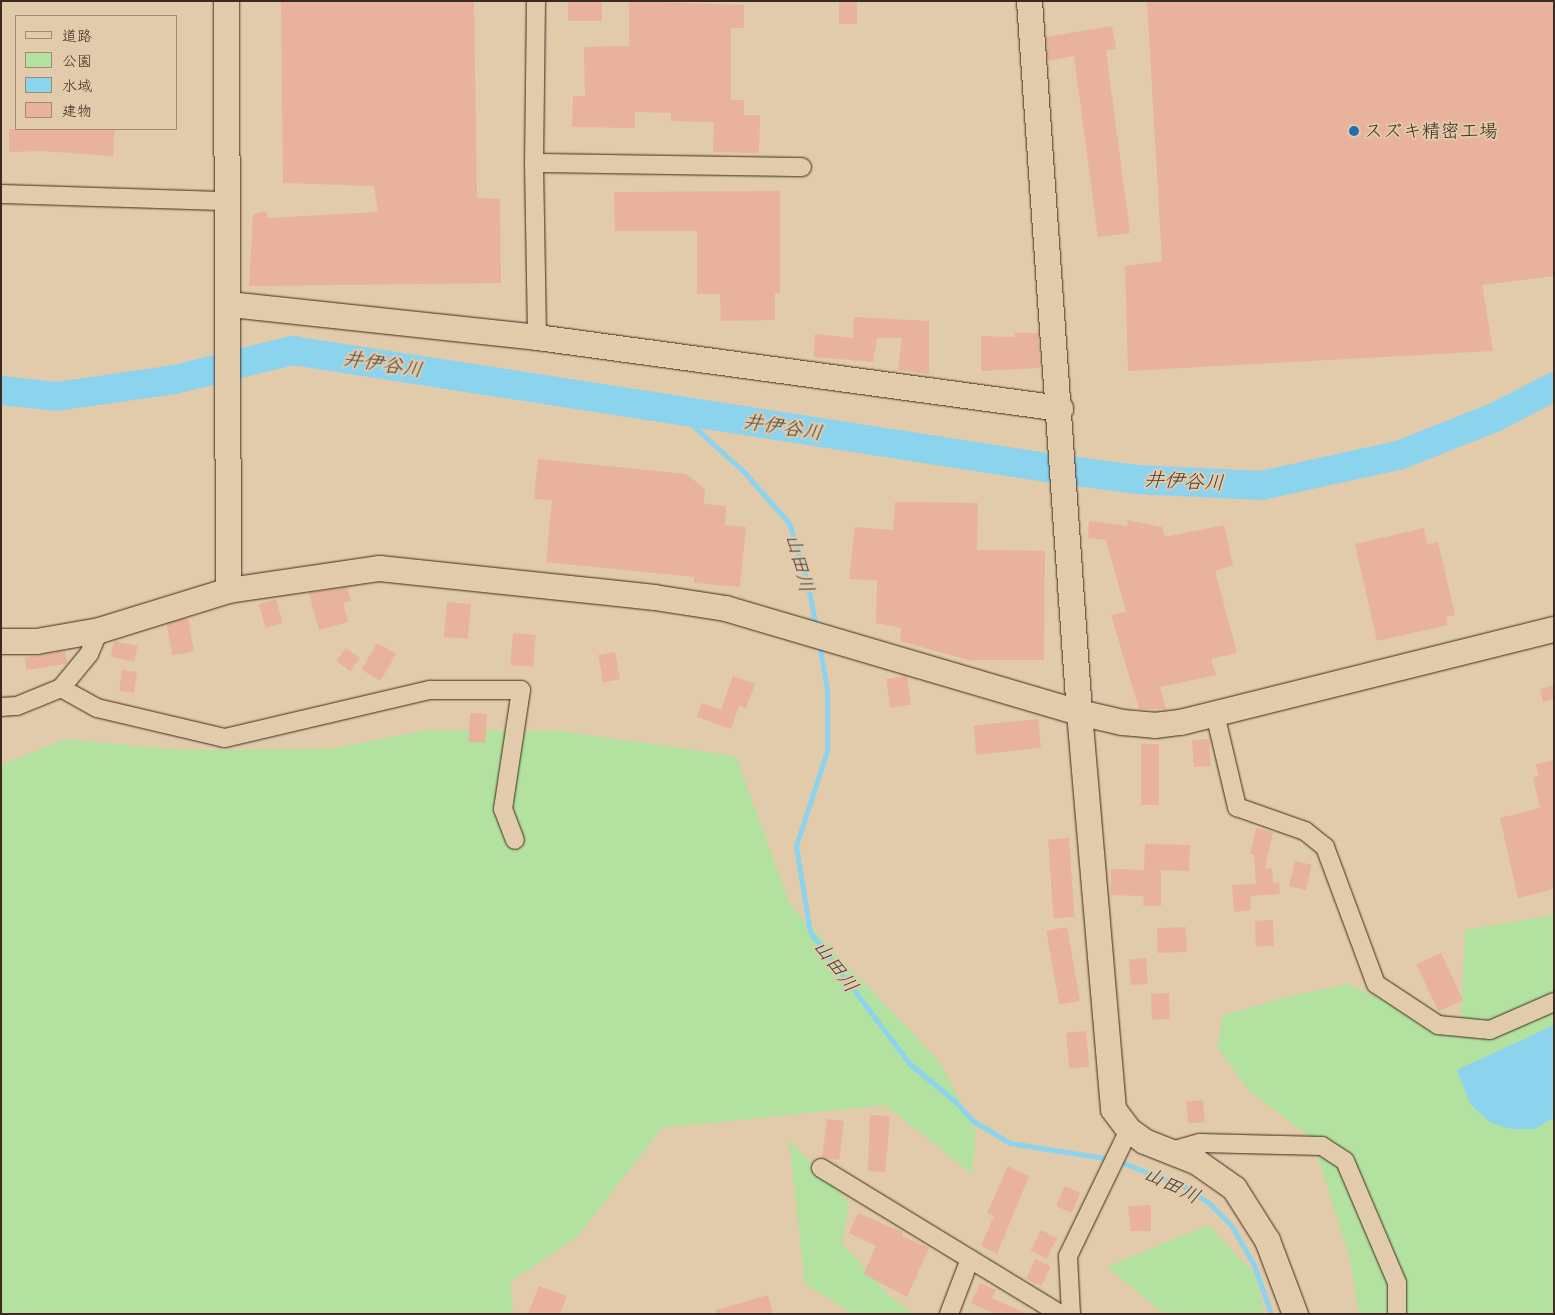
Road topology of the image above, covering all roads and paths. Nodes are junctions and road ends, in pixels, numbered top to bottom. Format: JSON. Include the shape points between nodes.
{"nodes":[{"id":1,"x":226,"y":1,"type":"edge"},
{"id":2,"x":536,"y":1,"type":"edge"},
{"id":3,"x":1029,"y":1,"type":"edge"},
{"id":4,"x":534,"y":163,"type":"junction"},
{"id":5,"x":802,"y":167,"type":"dead end"},
{"id":6,"x":1,"y":194,"type":"edge"},
{"id":7,"x":228,"y":201,"type":"junction"},
{"id":8,"x":229,"y":312,"type":"junction"},
{"id":9,"x":537,"y":337,"type":"junction"},
{"id":10,"x":1061,"y":420,"type":"junction"},
{"id":11,"x":228,"y":590,"type":"junction"},
{"id":12,"x":1554,"y":629,"type":"edge"},
{"id":13,"x":99,"y":630,"type":"junction"},
{"id":14,"x":1,"y":641,"type":"edge"},
{"id":15,"x":61,"y":688,"type":"junction"},
{"id":16,"x":1,"y":707,"type":"edge"},
{"id":17,"x":1079,"y":712,"type":"junction"},
{"id":18,"x":1215,"y":714,"type":"junction"},
{"id":19,"x":515,"y":840,"type":"dead end"},
{"id":20,"x":1554,"y":1002,"type":"edge"},
{"id":21,"x":1126,"y":1136,"type":"junction"},
{"id":22,"x":1168,"y":1152,"type":"junction"},
{"id":23,"x":821,"y":1168,"type":"dead end"},
{"id":24,"x":970,"y":1259,"type":"junction"},
{"id":25,"x":950,"y":1314,"type":"edge"},
{"id":26,"x":1060,"y":1314,"type":"edge"},
{"id":27,"x":1071,"y":1314,"type":"edge"},
{"id":28,"x":1295,"y":1314,"type":"edge"},
{"id":29,"x":1397,"y":1314,"type":"edge"}],
"edges":[{"from":1,"to":7,"type":"street"},
{"from":2,"to":4,"type":"street"},
{"from":3,"to":10,"type":"street"},
{"from":4,"to":5,"type":"street"},
{"from":4,"to":9,"type":"street"},
{"from":6,"to":7,"type":"street"},
{"from":7,"to":8,"type":"street"},
{"from":8,"to":9,"type":"street"},
{"from":8,"to":11,"type":"street","via":[[226,398]]},
{"from":9,"to":10,"type":"street"},
{"from":10,"to":17,"type":"street"},
{"from":11,"to":13,"type":"street"},
{"from":11,"to":17,"type":"street","via":[[378,568],[654,597],[725,608]]},
{"from":12,"to":18,"type":"street"},
{"from":13,"to":14,"type":"street","via":[[36,641]]},
{"from":13,"to":15,"type":"street","via":[[89,654]]},
{"from":15,"to":16,"type":"street","via":[[17,706]]},
{"from":15,"to":19,"type":"street","via":[[97,708],[225,738],[430,690],[521,690],[503,809]]},
{"from":17,"to":18,"type":"street","via":[[1122,722],[1154,725]]},
{"from":17,"to":21,"type":"street","via":[[1112,1109]]},
{"from":18,"to":20,"type":"street","via":[[1237,807],[1305,831],[1325,847],[1376,984],[1438,1025],[1490,1030]]},
{"from":21,"to":22,"type":"street"},
{"from":21,"to":27,"type":"street","via":[[1068,1256]]},
{"from":22,"to":28,"type":"street","via":[[1197,1162],[1234,1188],[1267,1240]]},
{"from":22,"to":29,"type":"street","via":[[1200,1143],[1322,1146],[1345,1161],[1397,1283]]},
{"from":23,"to":24,"type":"street"},
{"from":24,"to":25,"type":"street"},
{"from":24,"to":26,"type":"street"}]}
